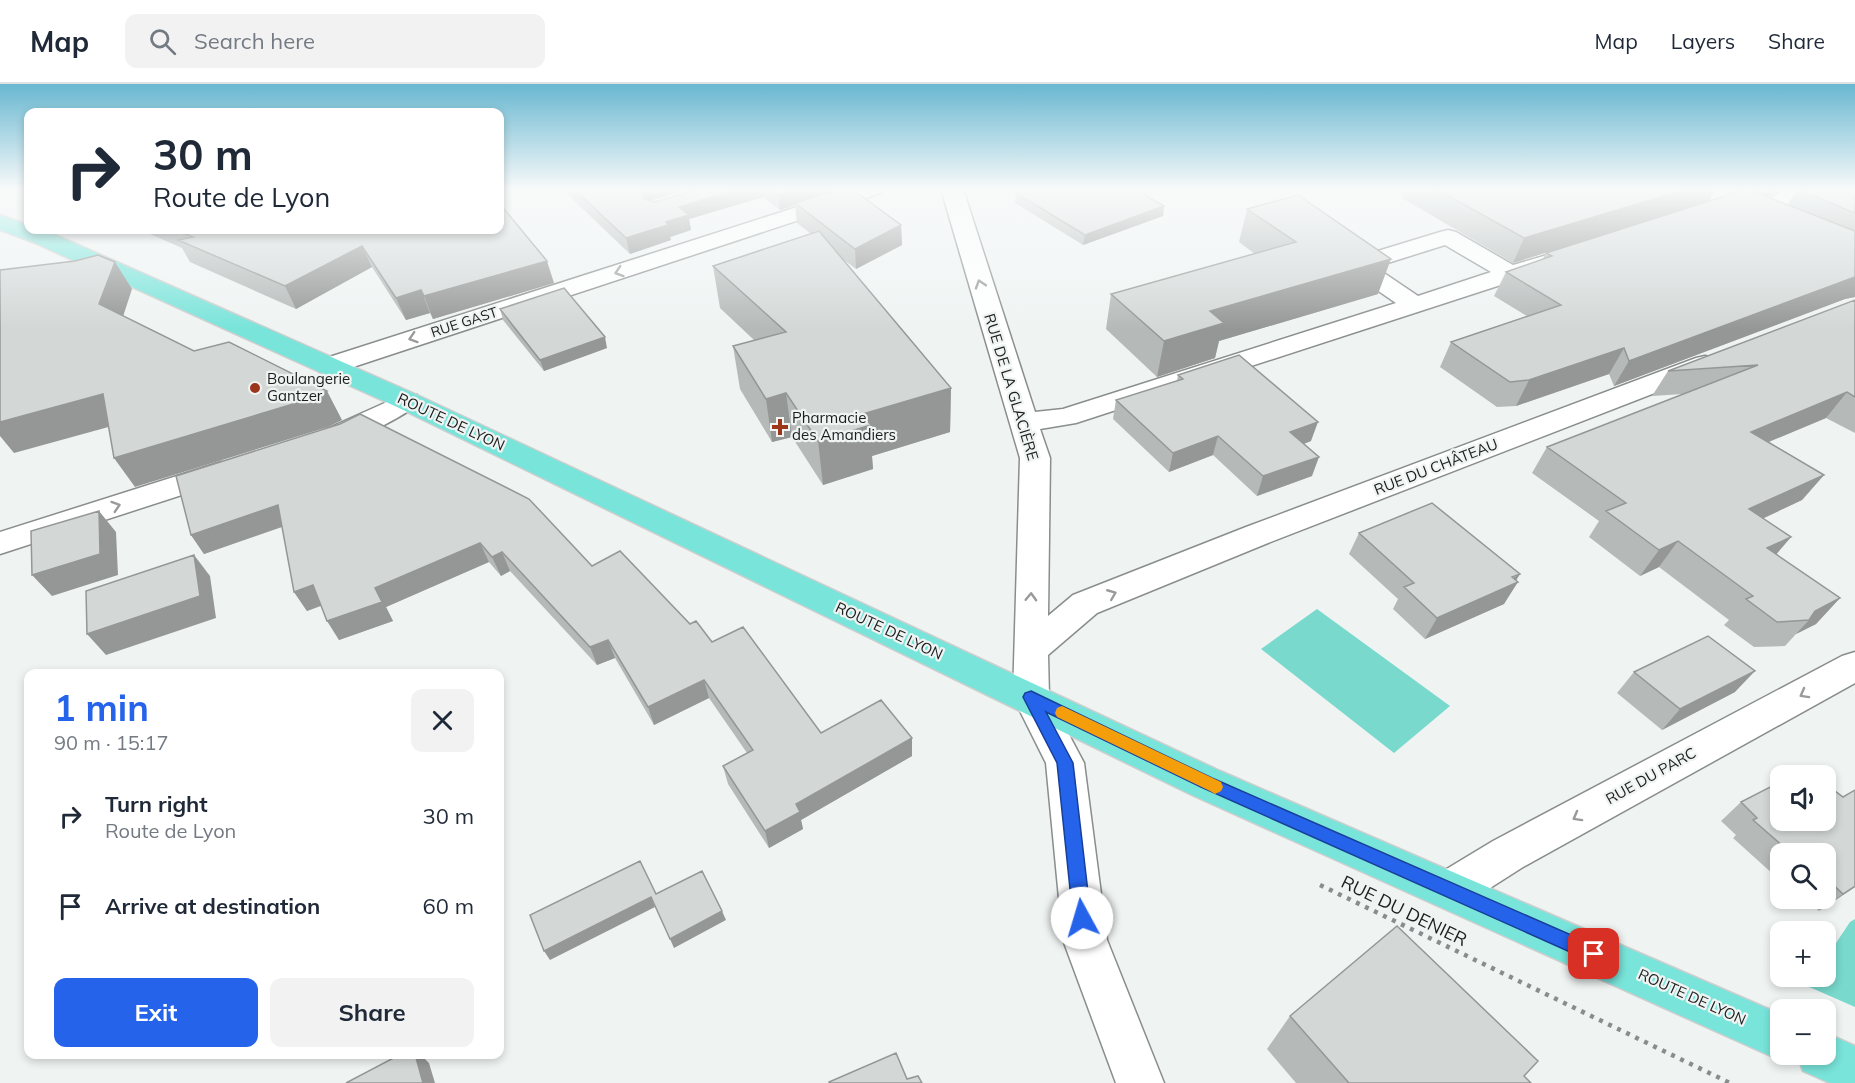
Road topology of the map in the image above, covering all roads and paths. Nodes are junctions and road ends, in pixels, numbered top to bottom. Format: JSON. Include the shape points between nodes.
{"nodes":[{"id":1,"x":37,"y":236,"type":"edge"},
{"id":2,"x":730,"y":236,"type":"edge"},
{"id":3,"x":966,"y":236,"type":"edge"},
{"id":4,"x":1568,"y":256,"type":"edge"},
{"id":5,"x":1511,"y":274,"type":"junction"},
{"id":6,"x":1414,"y":304,"type":"junction"},
{"id":7,"x":1733,"y":353,"type":"edge"},
{"id":8,"x":329,"y":366,"type":"junction"},
{"id":9,"x":407,"y":401,"type":"junction"},
{"id":10,"x":1024,"y":422,"type":"junction"},
{"id":11,"x":305,"y":446,"type":"edge"},
{"id":12,"x":248,"y":464,"type":"edge"},
{"id":13,"x":0,"y":543,"type":"edge"},
{"id":14,"x":1029,"y":650,"type":"junction"},
{"id":15,"x":1855,"y":666,"type":"edge"},
{"id":16,"x":1031,"y":697,"type":"junction"},
{"id":17,"x":1312,"y":882,"type":"dead end"},
{"id":18,"x":1449,"y":890,"type":"junction"},
{"id":19,"x":1770,"y":1033,"type":"edge"},
{"id":20,"x":1836,"y":1061,"type":"edge"},
{"id":21,"x":1855,"y":1070,"type":"edge"},
{"id":22,"x":1140,"y":1083,"type":"edge"},
{"id":23,"x":1730,"y":1083,"type":"edge"}],
"edges":[{"from":1,"to":8,"type":"main road","name":"ROUTE DE LYON"},
{"from":2,"to":8,"type":"street","name":"RUE GAST","one_way":true},
{"from":10,"to":3,"type":"street","name":"RUE DE LA GLACIÈRE","one_way":true},
{"from":4,"to":5,"type":"street"},
{"from":5,"to":6,"type":"street"},
{"from":5,"to":6,"type":"street","via":[[1448,237],[1356,265]]},
{"from":6,"to":10,"type":"street","via":[[1066,417]]},
{"from":14,"to":7,"type":"street","name":"RUE DU CHÂTEAU","one_way":true,"via":[[1085,604]]},
{"from":8,"to":9,"type":"main road","name":"ROUTE DE LYON"},
{"from":9,"to":11,"type":"street","via":[[339,435]]},
{"from":9,"to":16,"type":"main road","name":"ROUTE DE LYON"},
{"from":14,"to":10,"type":"street","name":"RUE DE LA GLACIÈRE","one_way":true,"via":[[1035,458]]},
{"from":13,"to":12,"type":"street","one_way":true},
{"from":14,"to":16,"type":"street","name":"RUE DE LA GLACIÈRE"},
{"from":15,"to":18,"type":"street","name":"RUE DU PARC","one_way":true,"via":[[1508,854]]},
{"from":16,"to":18,"type":"main road","name":"ROUTE DE LYON","via":[[1206,783]]},
{"from":16,"to":22,"type":"street","via":[[1065,763],[1084,940]]},
{"from":17,"to":23,"type":"path","name":"RUE DU DENIER"},
{"from":18,"to":19,"type":"main road","name":"ROUTE DE LYON"},
{"from":20,"to":21,"type":"main road"}]}
